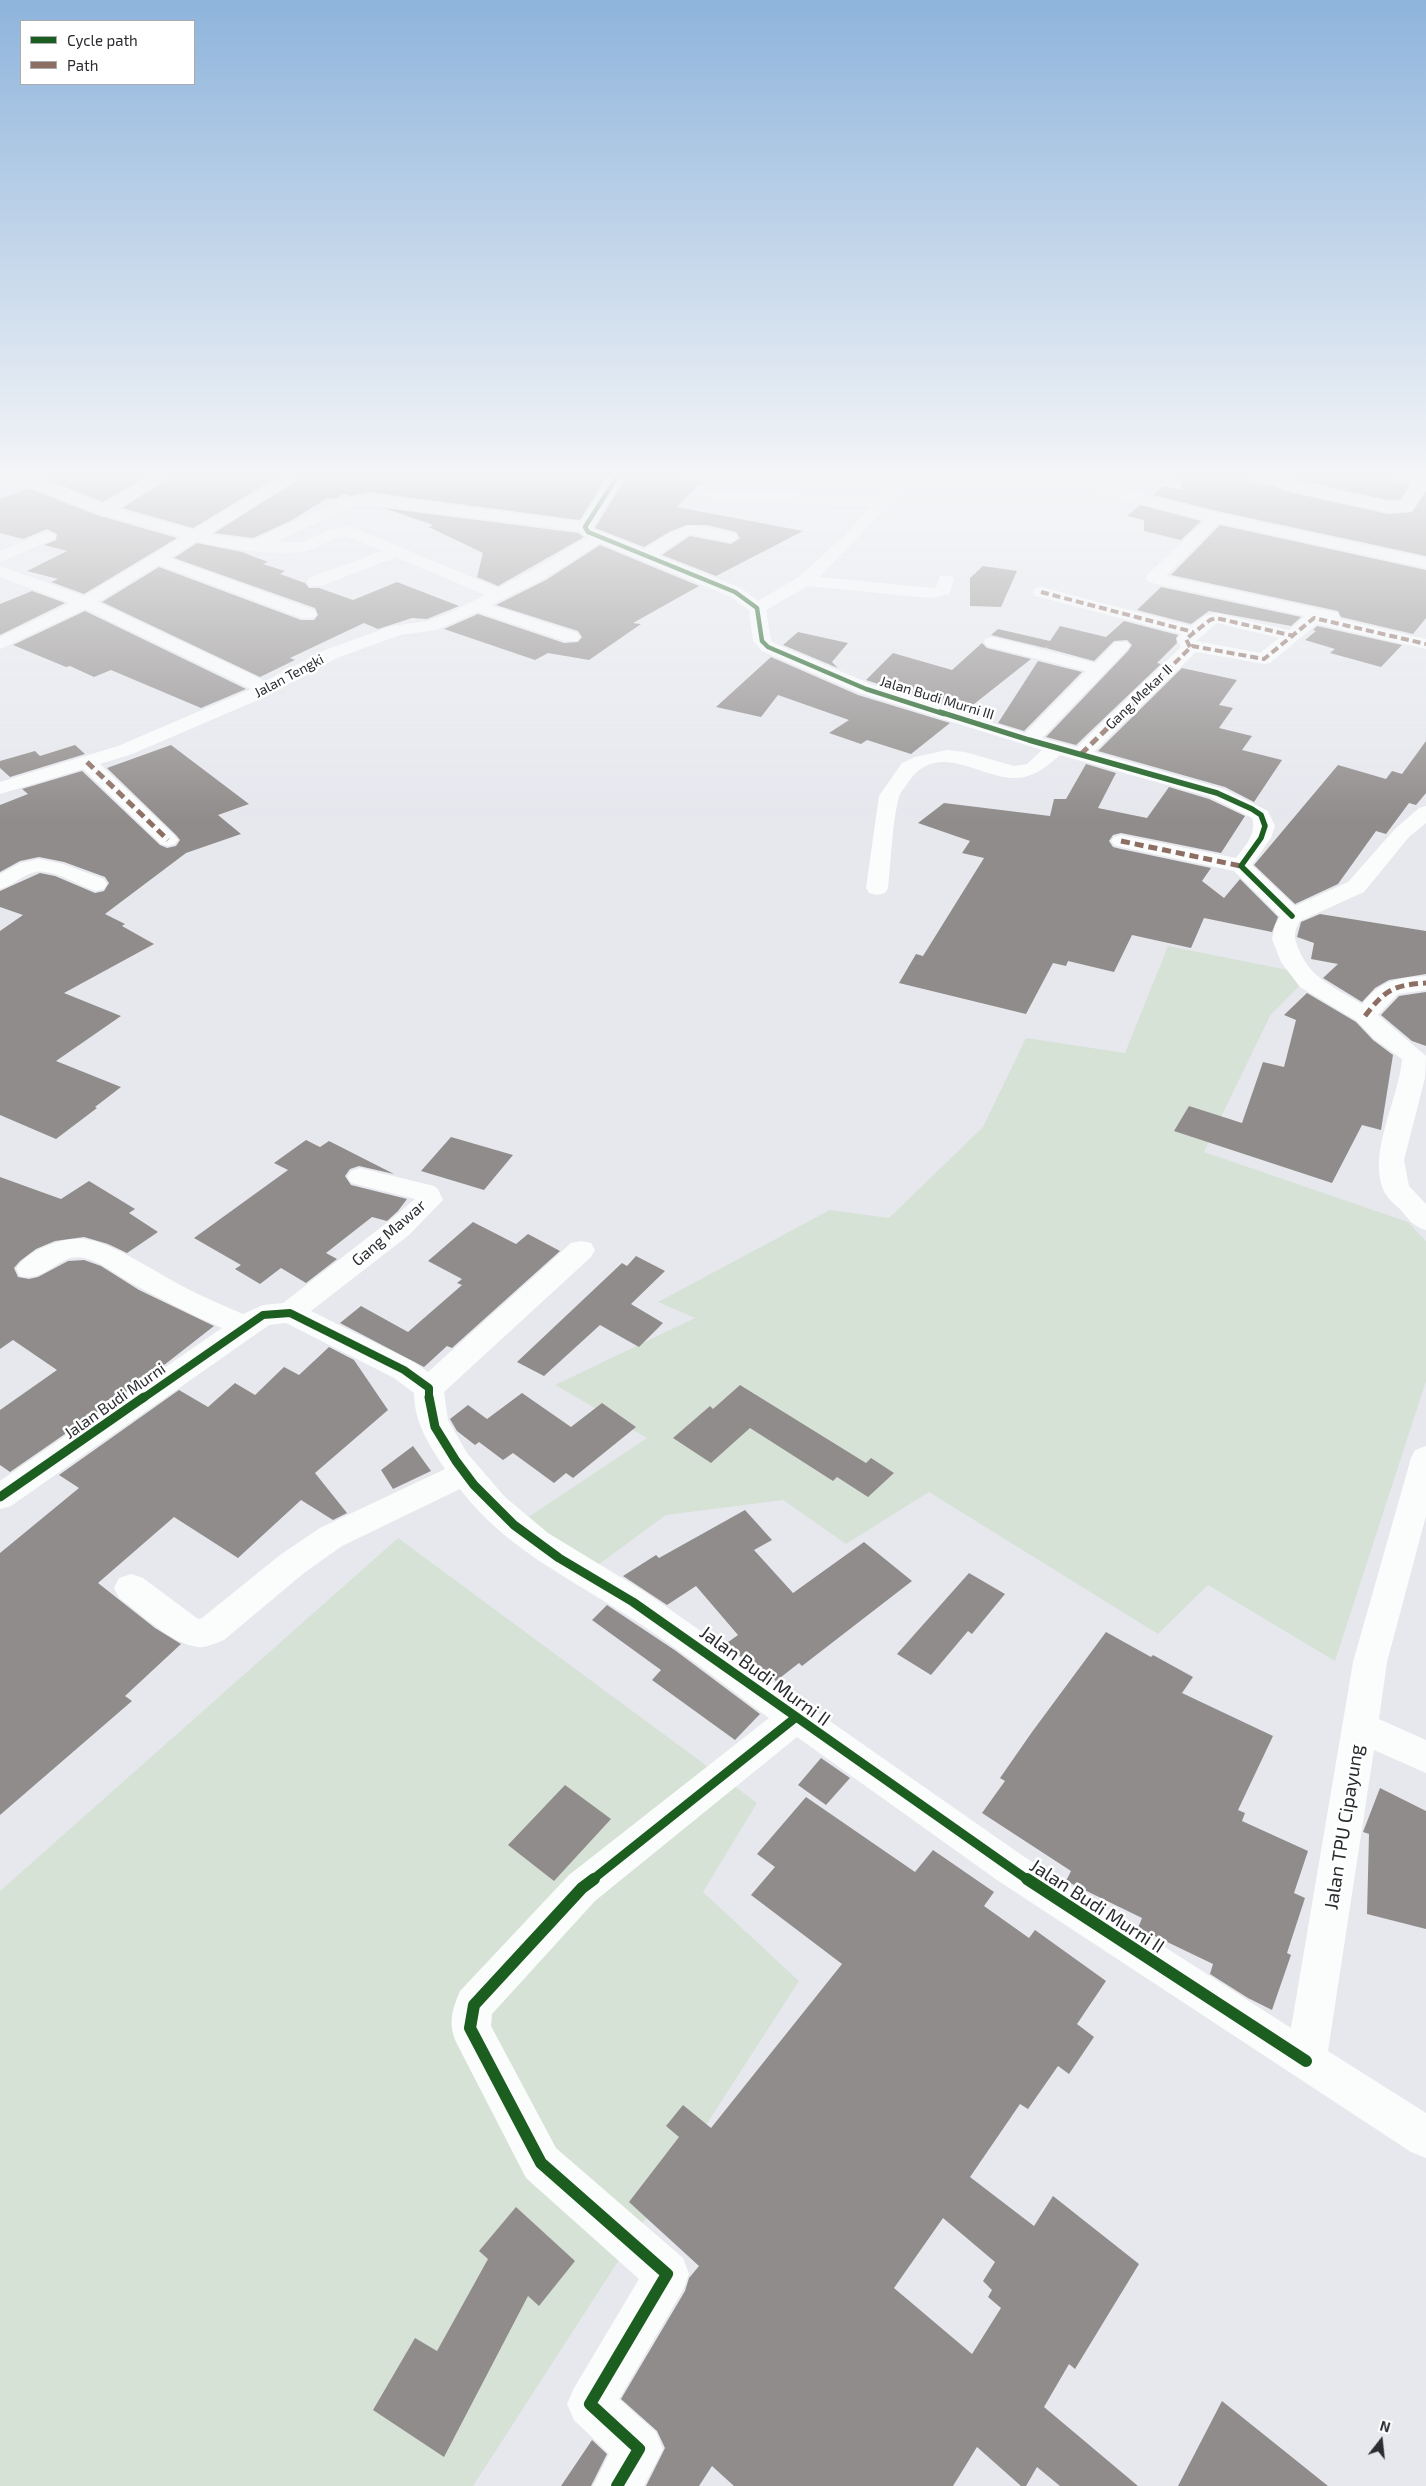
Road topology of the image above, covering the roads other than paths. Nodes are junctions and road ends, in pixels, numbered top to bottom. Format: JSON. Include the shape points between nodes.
{"nodes":[{"id":1,"x":48,"y":588,"type":"edge"},
{"id":2,"x":109,"y":588,"type":"edge"},
{"id":3,"x":238,"y":588,"type":"edge"},
{"id":4,"x":483,"y":588,"type":"edge"},
{"id":5,"x":510,"y":588,"type":"edge"},
{"id":6,"x":724,"y":588,"type":"edge"},
{"id":7,"x":793,"y":588,"type":"edge"},
{"id":8,"x":879,"y":588,"type":"edge"},
{"id":9,"x":944,"y":588,"type":"edge"},
{"id":10,"x":1200,"y":588,"type":"edge"},
{"id":11,"x":1041,"y":592,"type":"dead end"},
{"id":12,"x":500,"y":595,"type":"junction"},
{"id":13,"x":85,"y":602,"type":"junction"},
{"id":14,"x":477,"y":606,"type":"junction"},
{"id":15,"x":757,"y":608,"type":"junction"},
{"id":16,"x":308,"y":614,"type":"dead end"},
{"id":17,"x":1294,"y":636,"type":"junction"},
{"id":18,"x":571,"y":637,"type":"dead end"},
{"id":19,"x":1426,"y":637,"type":"edge"},
{"id":20,"x":1191,"y":640,"type":"junction"},
{"id":21,"x":993,"y":642,"type":"dead end"},
{"id":22,"x":0,"y":644,"type":"edge"},
{"id":23,"x":1426,"y":644,"type":"edge"},
{"id":24,"x":1121,"y":646,"type":"dead end"},
{"id":25,"x":1099,"y":669,"type":"junction"},
{"id":26,"x":264,"y":688,"type":"junction"},
{"id":27,"x":1029,"y":740,"type":"junction"},
{"id":28,"x":1057,"y":747,"type":"junction"},
{"id":29,"x":1081,"y":754,"type":"junction"},
{"id":30,"x":87,"y":762,"type":"junction"},
{"id":31,"x":0,"y":788,"type":"edge"},
{"id":32,"x":1426,"y":812,"type":"edge"},
{"id":33,"x":168,"y":840,"type":"dead end"},
{"id":34,"x":1121,"y":841,"type":"dead end"},
{"id":35,"x":1241,"y":866,"type":"junction"},
{"id":36,"x":0,"y":883,"type":"edge"},
{"id":37,"x":96,"y":884,"type":"dead end"},
{"id":38,"x":877,"y":888,"type":"dead end"},
{"id":39,"x":1292,"y":916,"type":"junction"},
{"id":40,"x":1426,"y":982,"type":"edge"},
{"id":41,"x":1365,"y":1016,"type":"junction"},
{"id":42,"x":1420,"y":1059,"type":"edge"},
{"id":43,"x":360,"y":1177,"type":"dead end"},
{"id":44,"x":1426,"y":1221,"type":"edge"},
{"id":45,"x":581,"y":1250,"type":"dead end"},
{"id":46,"x":30,"y":1269,"type":"dead end"},
{"id":47,"x":290,"y":1313,"type":"junction"},
{"id":48,"x":245,"y":1326,"type":"junction"},
{"id":49,"x":428,"y":1388,"type":"junction"},
{"id":50,"x":1426,"y":1458,"type":"edge"},
{"id":51,"x":465,"y":1473,"type":"junction"},
{"id":52,"x":0,"y":1498,"type":"edge"},
{"id":53,"x":131,"y":1588,"type":"dead end"},
{"id":54,"x":795,"y":1718,"type":"junction"},
{"id":55,"x":1360,"y":1727,"type":"junction"},
{"id":56,"x":1426,"y":1757,"type":"edge"},
{"id":57,"x":1306,"y":2061,"type":"junction"},
{"id":58,"x":1426,"y":2137,"type":"edge"},
{"id":59,"x":617,"y":2486,"type":"edge"}],
"edges":[{"from":1,"to":13,"type":"street"},
{"from":2,"to":13,"type":"street"},
{"from":3,"to":16,"type":"street"},
{"from":4,"to":12,"type":"street"},
{"from":5,"to":12,"type":"street","name":"Jalan Tengki"},
{"from":6,"to":15,"type":"street"},
{"from":7,"to":15,"type":"street"},
{"from":8,"to":9,"type":"street","via":[[931,593]]},
{"from":10,"to":19,"type":"street"},
{"from":11,"to":20,"type":"street"},
{"from":12,"to":14,"type":"street","name":"Jalan Tengki"},
{"from":13,"to":22,"type":"street"},
{"from":13,"to":26,"type":"street"},
{"from":14,"to":18,"type":"street"},
{"from":14,"to":26,"type":"street","name":"Jalan Tengki","via":[[430,626],[398,630],[372,638],[331,654]]},
{"from":15,"to":27,"type":"street","name":"Jalan Budi Murni III","via":[[762,641],[768,647],[866,689]]},
{"from":17,"to":20,"type":"street","name":"Gang Mekar II","via":[[1222,618],[1210,620]]},
{"from":17,"to":20,"type":"street","via":[[1260,660],[1196,646]]},
{"from":17,"to":23,"type":"street","via":[[1314,618]]},
{"from":20,"to":29,"type":"street","name":"Gang Mekar II"},
{"from":21,"to":25,"type":"street"},
{"from":24,"to":25,"type":"street"},
{"from":25,"to":27,"type":"street"},
{"from":26,"to":30,"type":"street","name":"Jalan Tengki","via":[[202,718]]},
{"from":27,"to":28,"type":"street","name":"Jalan Budi Murni III"},
{"from":28,"to":29,"type":"street","name":"Jalan Budi Murni III"},
{"from":28,"to":38,"type":"street","via":[[1034,768],[1021,771],[1013,772],[947,756],[909,767],[889,796]]},
{"from":29,"to":35,"type":"street","name":"Jalan Budi Murni III","via":[[1217,793],[1261,815],[1265,826],[1261,838]]},
{"from":30,"to":31,"type":"street","name":"Jalan Tengki"},
{"from":30,"to":33,"type":"street"},
{"from":32,"to":39,"type":"street","via":[[1402,833],[1356,887]]},
{"from":34,"to":35,"type":"street"},
{"from":35,"to":39,"type":"street"},
{"from":36,"to":37,"type":"street","via":[[37,865]]},
{"from":39,"to":41,"type":"street","via":[[1283,939],[1292,962],[1308,982]]},
{"from":40,"to":41,"type":"street","via":[[1384,991]]},
{"from":41,"to":42,"type":"street","via":[[1383,1034]]},
{"from":42,"to":44,"type":"street","via":[[1391,1160],[1396,1189]]},
{"from":43,"to":47,"type":"street","name":"Gang Mawar","via":[[425,1192],[430,1200]]},
{"from":45,"to":49,"type":"street"},
{"from":46,"to":48,"type":"street","via":[[63,1249],[81,1246]]},
{"from":47,"to":48,"type":"street","via":[[264,1315]]},
{"from":47,"to":49,"type":"street","via":[[404,1370]]},
{"from":48,"to":52,"type":"street","name":"Jalan Budi Murni"},
{"from":49,"to":51,"type":"street","name":"Jalan Budi Murni II","via":[[431,1415],[442,1441]]},
{"from":50,"to":55,"type":"street","name":"Jalan TPU Cipayung","via":[[1370,1662]]},
{"from":51,"to":53,"type":"street","via":[[324,1541],[212,1630],[199,1633],[186,1629]]},
{"from":51,"to":54,"type":"street","name":"Jalan Budi Murni II","via":[[491,1505],[522,1532],[633,1602]]},
{"from":54,"to":57,"type":"street","name":"Jalan Budi Murni II","via":[[1010,1868]]},
{"from":54,"to":59,"type":"street","via":[[582,1888],[474,2005],[470,2028],[541,2163],[667,2274],[590,2404],[639,2450]]},
{"from":55,"to":56,"type":"street"},
{"from":55,"to":57,"type":"street","name":"Jalan TPU Cipayung"},
{"from":57,"to":58,"type":"street"}]}
